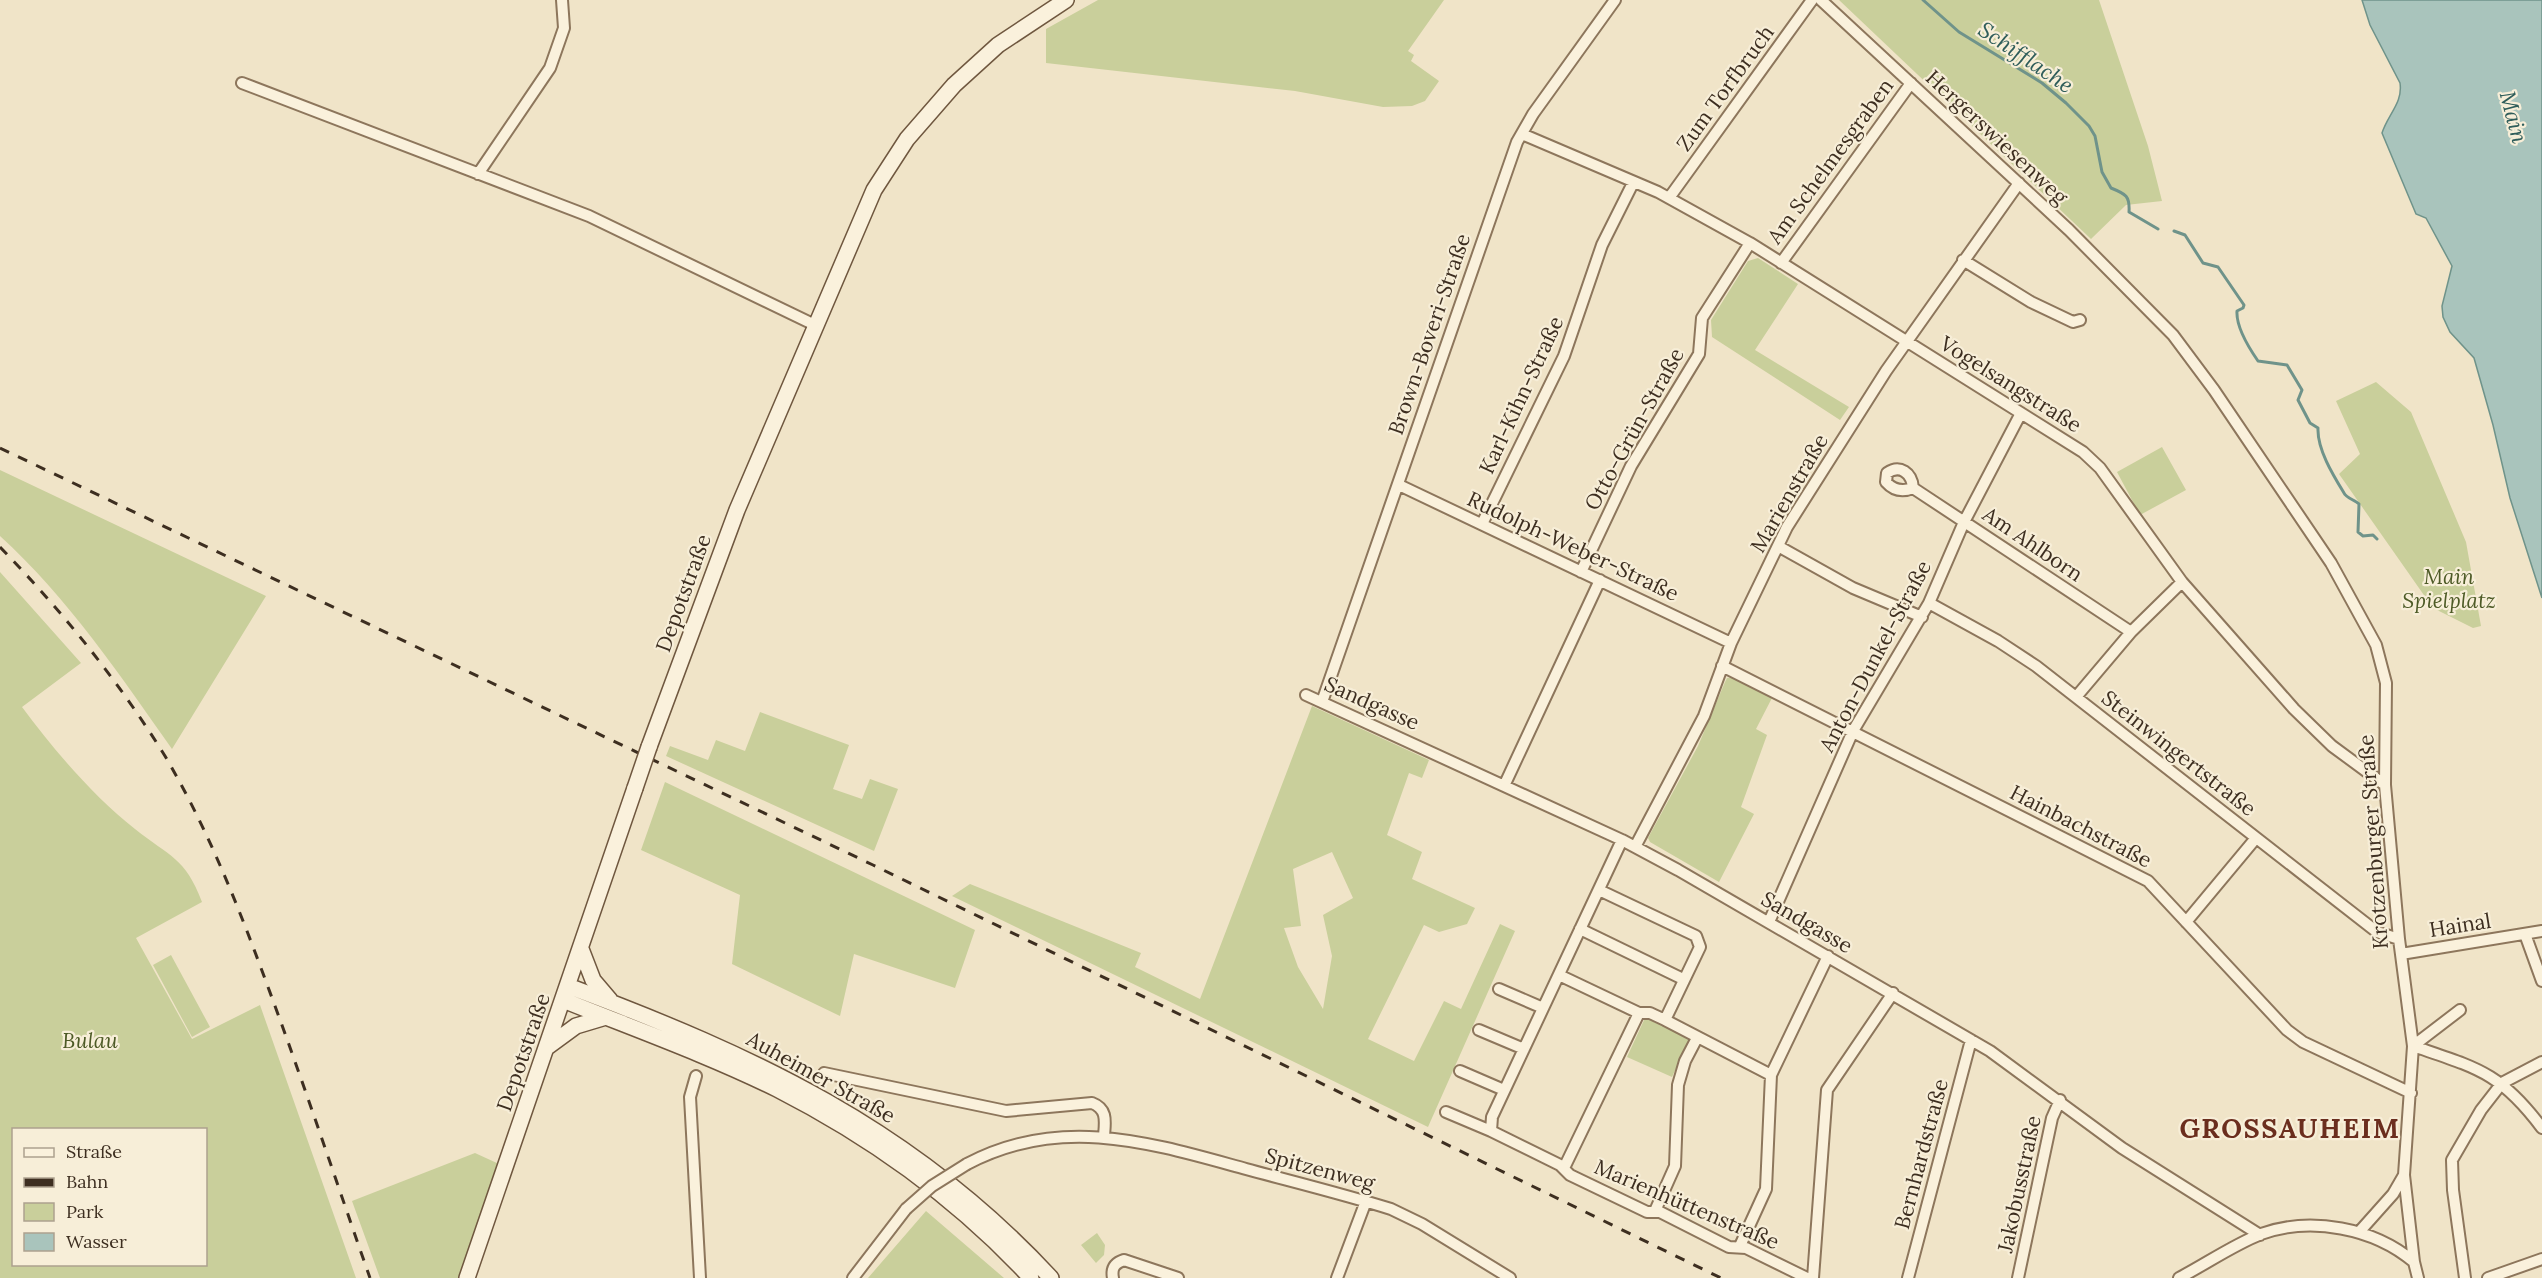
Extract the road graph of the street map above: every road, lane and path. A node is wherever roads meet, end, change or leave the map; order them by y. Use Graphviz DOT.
graph roads {
  1 [pos="562,0"];
  2 [pos="1066,0"];
  3 [pos="1615,0"];
  4 [pos="1812,0"];
  5 [pos="1821,0"];
  6 [pos="242,83"];
  7 [pos="1911,83"];
  8 [pos="1522,134"];
  9 [pos="478,174"];
  10 [pos="1633,183"];
  11 [pos="2019,183"];
  12 [pos="1669,198"];
  13 [pos="1750,243"];
  14 [pos="1963,260"];
  15 [pos="1781,263"];
  16 [pos="2144,305"];
  17 [pos="2080,320"];
  18 [pos="817,326"];
  19 [pos="1906,341"];
  20 [pos="2021,412"];
  21 [pos="1399,484"];
  22 [pos="1913,488"];
  23 [pos="1964,522"];
  24 [pos="1482,524"];
  25 [pos="1778,546"];
  26 [pos="1581,572"];
  27 [pos="1600,580"];
  28 [pos="2182,582"];
  29 [pos="1929,603"];
  30 [pos="1922,617"];
  31 [pos="2132,632"];
  32 [pos="1731,643"];
  33 [pos="1722,666"];
  34 [pos="1306,695"];
  35 [pos="2076,697"];
  36 [pos="1322,702"];
  37 [pos="1853,731"];
  38 [pos="2385,785"];
  39 [pos="1504,786"];
  40 [pos="2256,838"];
  41 [pos="1622,840"];
  42 [pos="1635,847"];
  43 [pos="1599,890"];
  44 [pos="1769,922"];
  45 [pos="2186,922"];
  46 [pos="1580,929"];
  47 [pos="2542,931"];
  48 [pos="2524,934"];
  49 [pos="2399,939"];
  50 [pos="581,949"];
  51 [pos="2401,954"];
  52 [pos="1828,956"];
  53 [pos="1559,975"];
  54 [pos="1683,979"];
  55 [pos="2542,981"];
  56 [pos="1499,989"];
  57 [pos="566,993"];
  58 [pos="1893,993"];
  59 [pos="1543,1008"];
  60 [pos="610,1010"];
  61 [pos="2460,1010"];
  62 [pos="1639,1013"];
  63 [pos="1665,1020"];
  64 [pos="1479,1030"];
  65 [pos="1697,1038"];
  66 [pos="1971,1040"];
  67 [pos="2413,1046"];
  68 [pos="546,1048"];
  69 [pos="1524,1049"];
  70 [pos="2542,1062"];
  71 [pos="1460,1071"];
  72 [pos="824,1073"];
  73 [pos="1771,1075"];
  74 [pos="696,1076"];
  75 [pos="2502,1083"];
  76 [pos="1504,1090"];
  77 [pos="2411,1093"];
  78 [pos="2060,1100"];
  79 [pos="1446,1112"];
  80 [pos="2542,1128"];
  81 [pos="1491,1131"];
  82 [pos="1104,1136"];
  83 [pos="1564,1168"];
  84 [pos="2404,1175"];
  85 [pos="1366,1201"];
  86 [pos="1655,1211"];
  87 [pos="2360,1231"];
  88 [pos="2260,1235"];
  89 [pos="1740,1246"];
  90 [pos="2542,1259"];
  91 [pos="2414,1262"];
  92 [pos="1152,1275"];
  93 [pos="467,1278"];
  94 [pos="700,1278"];
  95 [pos="853,1278"];
  96 [pos="1031,1278"];
  97 [pos="1051,1278"];
  98 [pos="1113,1278"];
  99 [pos="1178,1278"];
  100 [pos="1337,1278"];
  101 [pos="1510,1278"];
  102 [pos="1807,1278"];
  103 [pos="1813,1278"];
  104 [pos="1908,1278"];
  105 [pos="2018,1278"];
  106 [pos="2179,1278"];
  107 [pos="2418,1278"];
  108 [pos="2465,1278"];
  109 [pos="2488,1278"];
  1 -- 9 [label="street"];
  2 -- 18 [label="main road, Depotstraße"];
  3 -- 8 [label="street, Brown-Boveri-Straße"];
  4 -- 12 [label="street, Zum Torfbruch"];
  5 -- 7 [label="street, Hergerswiesenweg"];
  6 -- 9 [label="street"];
  7 -- 11 [label="street, Hergerswiesenweg"];
  7 -- 15 [label="street, Am Schelmesgraben"];
  8 -- 10 [label="street, Vogelsangstraße"];
  8 -- 21 [label="street, Brown-Boveri-Straße"];
  9 -- 18 [label="street"];
  10 -- 12 [label="street, Vogelsangstraße"];
  10 -- 24 [label="street, Karl-Kihn-Straße"];
  11 -- 14 [label="street, Marienstraße"];
  11 -- 16 [label="street, Hergerswiesenweg"];
  12 -- 13 [label="street, Vogelsangstraße"];
  13 -- 15 [label="street, Vogelsangstraße"];
  13 -- 26 [label="street, Otto-Grün-Straße"];
  14 -- 17 [label="street"];
  14 -- 19 [label="street, Marienstraße"];
  15 -- 19 [label="street, Vogelsangstraße"];
  16 -- 38 [label="street, Krotzenburger Straße"];
  18 -- 50 [label="main road, Depotstraße, bridge"];
  19 -- 20 [label="street, Vogelsangstraße"];
  19 -- 25 [label="street, Marienstraße"];
  20 -- 23 [label="street, Anton-Dunkel-Straße"];
  20 -- 28 [label="street, Vogelsangstraße"];
  21 -- 24 [label="street, Rudolph-Weber-Straße"];
  21 -- 36 [label="street, Brown-Boveri-Straße"];
  22 -- 23 [label="street, Am Ahlborn"];
  23 -- 29 [label="street, Anton-Dunkel-Straße"];
  23 -- 31 [label="street, Am Ahlborn"];
  24 -- 26 [label="street, Rudolph-Weber-Straße"];
  25 -- 30 [label="street"];
  25 -- 32 [label="street, Marienstraße"];
  26 -- 27 [label="street, Rudolph-Weber-Straße"];
  27 -- 32 [label="street, Rudolph-Weber-Straße"];
  27 -- 39 [label="street"];
  28 -- 31 [label="street"];
  28 -- 38 [label="street, Vogelsangstraße"];
  29 -- 30 [label="street, Anton-Dunkel-Straße"];
  29 -- 35 [label="street, Steinwingertstraße"];
  30 -- 37 [label="street, Anton-Dunkel-Straße"];
  31 -- 35 [label="street"];
  32 -- 33 [label="street, Marienstraße"];
  33 -- 37 [label="street, Hainbachstraße"];
  33 -- 42 [label="street, Marienstraße"];
  34 -- 36 [label="street, Sandgasse"];
  35 -- 40 [label="street, Steinwingertstraße"];
  36 -- 39 [label="street, Sandgasse"];
  37 -- 44 [label="street, Anton-Dunkel-Straße"];
  37 -- 45 [label="street, Hainbachstraße"];
  38 -- 49 [label="street, Krotzenburger Straße"];
  39 -- 41 [label="street, Sandgasse"];
  40 -- 45 [label="street"];
  40 -- 49 [label="street, Steinwingertstraße"];
  41 -- 42 [label="street, Sandgasse"];
  41 -- 43 [label="street"];
  42 -- 44 [label="street, Sandgasse"];
  43 -- 46 [label="street"];
  43 -- 54 [label="street"];
  44 -- 52 [label="street, Sandgasse"];
  45 -- 77 [label="street, Hainbachstraße"];
  46 -- 53 [label="street"];
  46 -- 54 [label="street"];
  47 -- 48 [label="street, Hainal"];
  48 -- 51 [label="street, Hainal"];
  48 -- 55 [label="street"];
  49 -- 51 [label="street, Krotzenburger Straße"];
  50 -- 57 [label="main road, Depotstraße"];
  50 -- 60 [label="main road"];
  51 -- 67 [label="street, Krotzenburger Straße"];
  52 -- 58 [label="street, Sandgasse"];
  52 -- 73 [label="street"];
  53 -- 59 [label="street"];
  53 -- 62 [label="street"];
  54 -- 63 [label="street"];
  56 -- 59 [label="street"];
  57 -- 60 [label="main road, Auheimer Straße"];
  57 -- 68 [label="main road, Depotstraße"];
  58 -- 66 [label="street, Sandgasse"];
  58 -- 103 [label="street"];
  59 -- 69 [label="street"];
  60 -- 68 [label="main road"];
  60 -- 96 [label="main road, Auheimer Straße"];
  60 -- 97 [label="main road, Auheimer Straße"];
  61 -- 67 [label="street"];
  62 -- 63 [label="street"];
  62 -- 83 [label="street"];
  63 -- 65 [label="street"];
  64 -- 69 [label="street"];
  65 -- 73 [label="street"];
  65 -- 86 [label="street"];
  66 -- 78 [label="street, Sandgasse"];
  66 -- 104 [label="street, Bernhardstraße"];
  67 -- 75 [label="street"];
  67 -- 77 [label="street, Krotzenburger Straße"];
  68 -- 93 [label="main road, Depotstraße"];
  69 -- 76 [label="street"];
  70 -- 75 [label="street"];
  71 -- 76 [label="street"];
  72 -- 82 [label="street"];
  73 -- 89 [label="street"];
  74 -- 94 [label="street"];
  75 -- 80 [label="street"];
  75 -- 108 [label="street"];
  76 -- 81 [label="street"];
  77 -- 84 [label="street, Krotzenburger Straße"];
  78 -- 88 [label="street, Sandgasse"];
  78 -- 105 [label="street, Jakobusstraße"];
  79 -- 81 [label="street, Marienhüttenstraße"];
  81 -- 83 [label="street, Marienhüttenstraße"];
  82 -- 85 [label="street, Spitzenweg"];
  82 -- 95 [label="street, Spitzenweg, bridge"];
  83 -- 86 [label="street, Marienhüttenstraße"];
  84 -- 87 [label="street, Krotzenburger Straße"];
  84 -- 91 [label="street"];
  85 -- 100 [label="street"];
  85 -- 101 [label="street, Spitzenweg"];
  86 -- 89 [label="street, Marienhüttenstraße"];
  87 -- 88 [label="street"];
  87 -- 91 [label="street"];
  88 -- 106 [label="street"];
  89 -- 102 [label="street, Marienhüttenstraße"];
  90 -- 109 [label="street"];
  91 -- 107 [label="street"];
  92 -- 98 [label="street"];
  92 -- 99 [label="street"];
}
